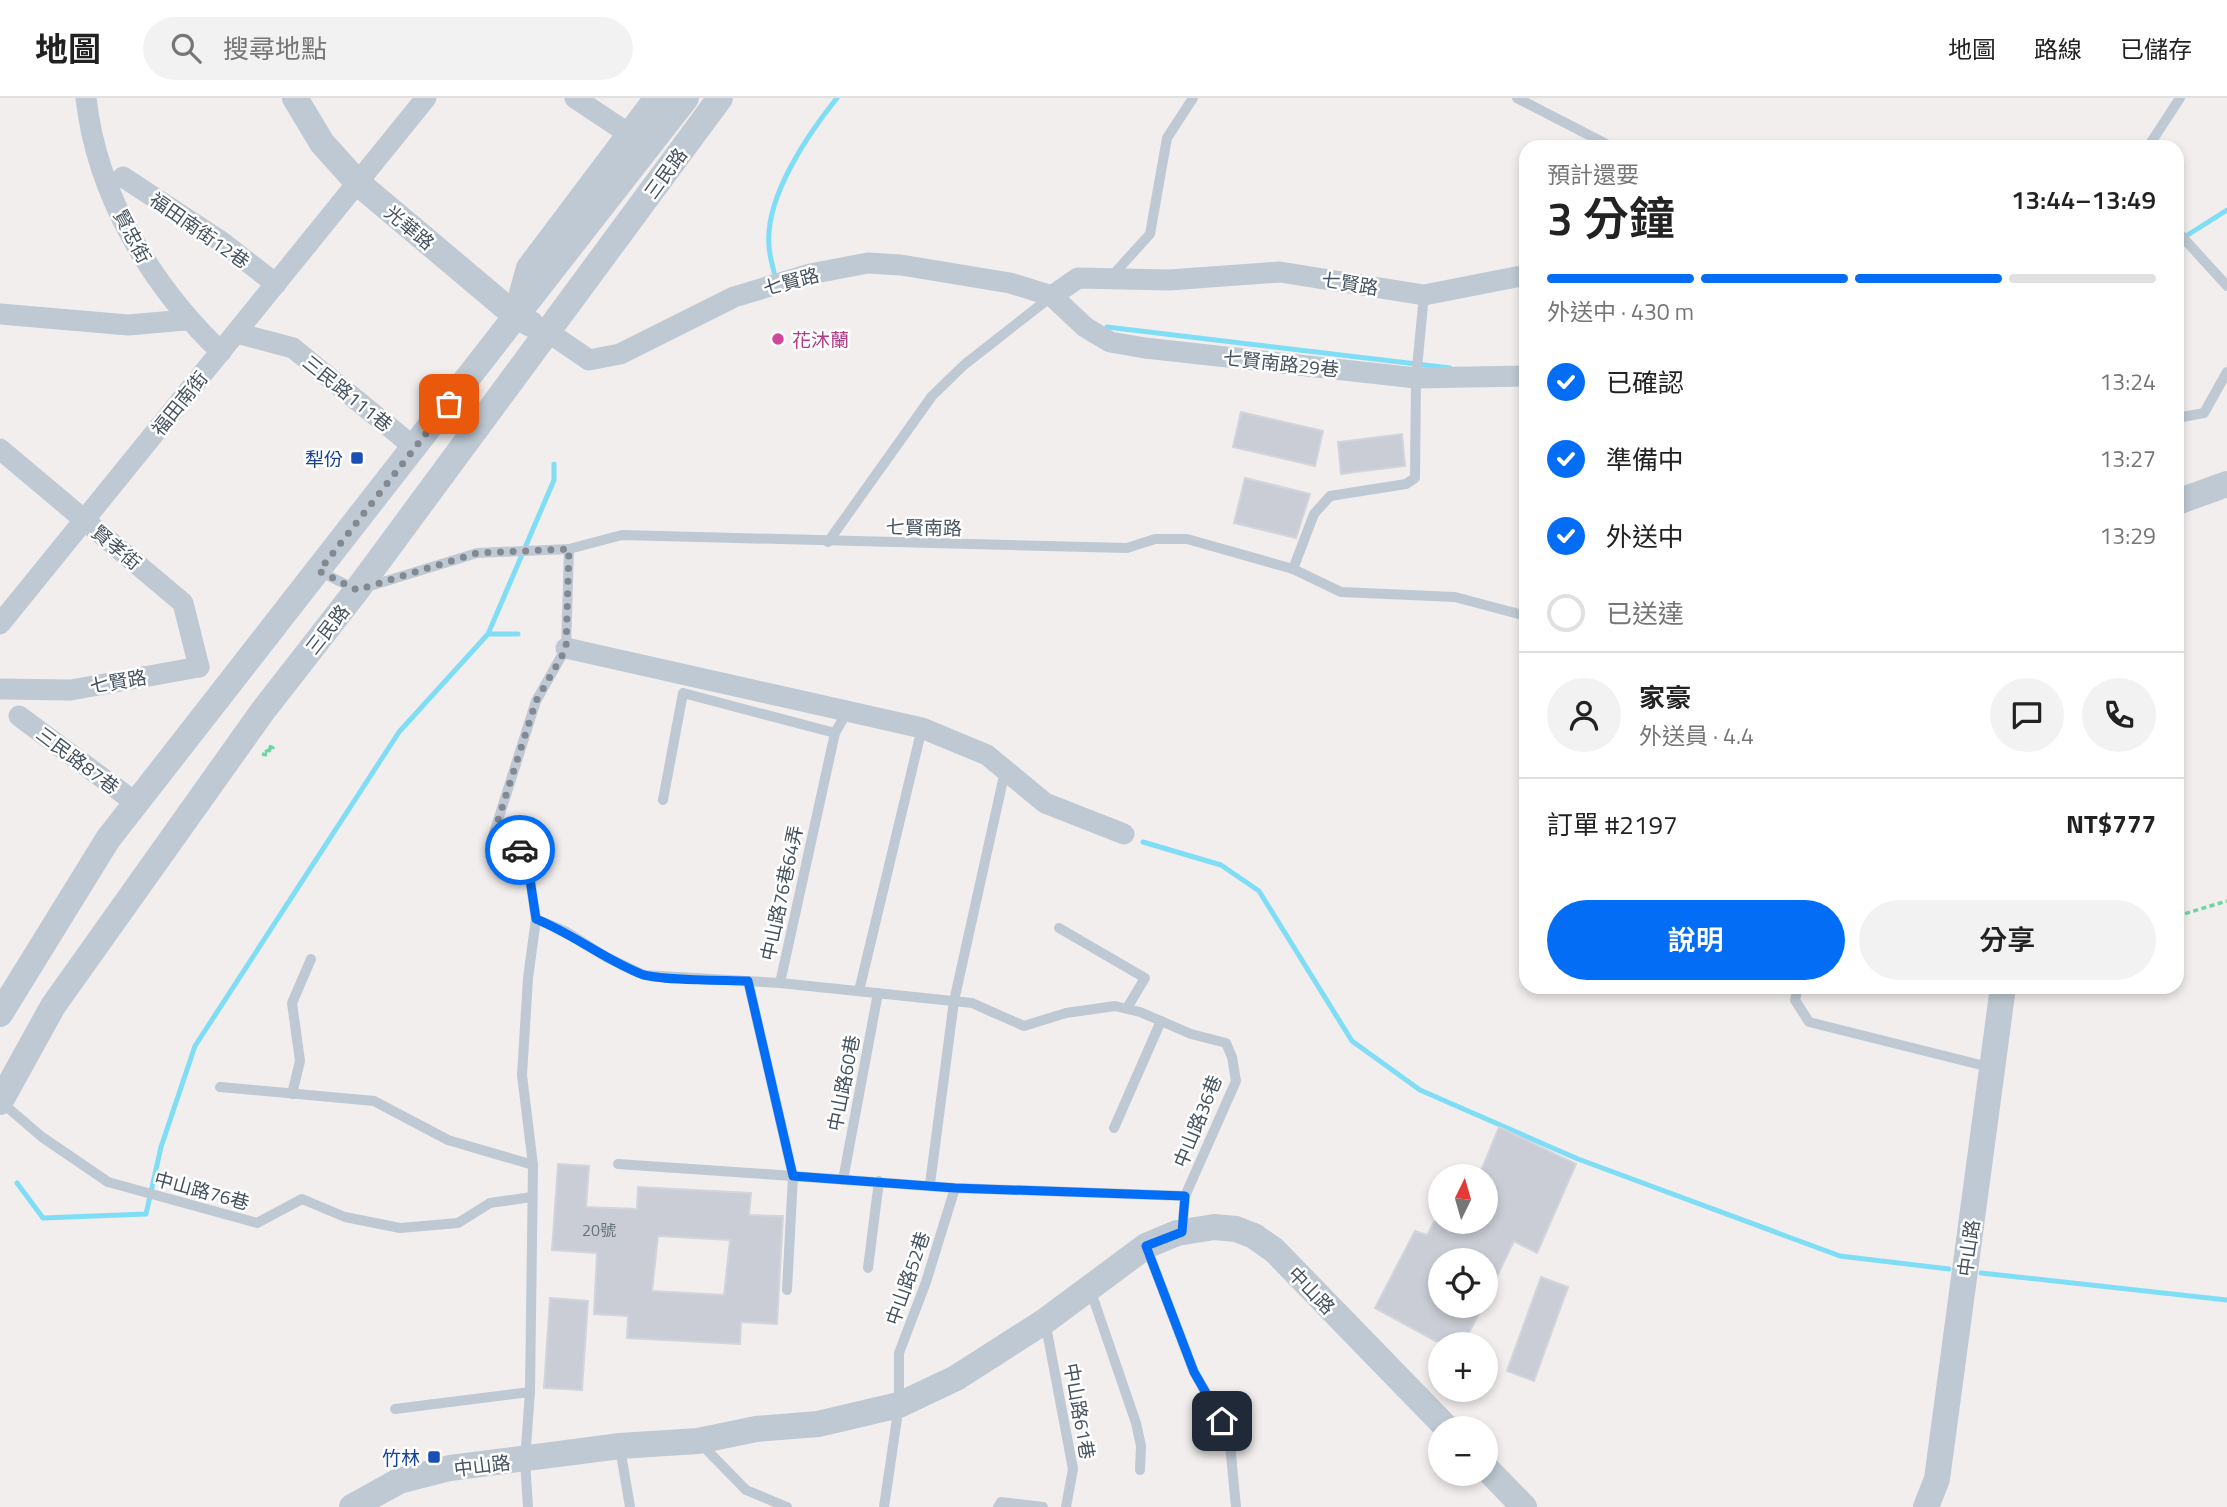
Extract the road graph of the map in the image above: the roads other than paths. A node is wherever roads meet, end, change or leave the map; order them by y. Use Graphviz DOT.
graph roads {
  1 [pos="86,98"];
  2 [pos="295,98"];
  3 [pos="426,98"];
  4 [pos="575,98"];
  5 [pos="657,98"];
  6 [pos="686,98"];
  7 [pos="720,98"];
  8 [pos="1193,98"];
  9 [pos="1517,98"];
  10 [pos="2180,98"];
  11 [pos="629,134"];
  12 [pos="1598,140"];
  13 [pos="2153,140"];
  14 [pos="123,177"];
  15 [pos="358,183"];
  16 [pos="2184,239"];
  17 [pos="1519,276"];
  18 [pos="1109,279"];
  19 [pos="276,284"];
  20 [pos="2227,286"];
  21 [pos="1424,295"];
  22 [pos="1052,296"];
  23 [pos="0,314"];
  24 [pos="516,316"];
  25 [pos="187,320"];
  26 [pos="548,332"];
  27 [pos="237,333"];
  28 [pos="221,352"];
  29 [pos="2227,372"];
  30 [pos="1519,376"];
  31 [pos="1416,378"];
  32 [pos="2184,417"];
  33 [pos="415,448"];
  34 [pos="0,449"];
  35 [pos="2227,484"];
  36 [pos="2184,499"];
  37 [pos="85,520"];
  38 [pos="828,542"];
  39 [pos="569,549"];
  40 [pos="1293,569"];
  41 [pos="319,571"];
  42 [pos="357,590"];
  43 [pos="1519,615"];
  44 [pos="0,624"];
  45 [pos="566,649"];
  46 [pos="199,667"];
  47 [pos="0,689"];
  48 [pos="227,690"];
  49 [pos="848,710"];
  50 [pos="262,712"];
  51 [pos="19,716"];
  52 [pos="922,728"];
  53 [pos="835,733"];
  54 [pos="1005,770"];
  55 [pos="663,800"];
  56 [pos="136,803"];
  57 [pos="1124,834"];
  58 [pos="536,919"];
  59 [pos="1059,928"];
  60 [pos="312,959"];
  61 [pos="748,981"];
  62 [pos="779,983"];
  63 [pos="859,991"];
  64 [pos="878,993"];
  65 [pos="1796,994"];
  66 [pos="2002,994"];
  67 [pos="954,1001"];
  68 [pos="1127,1009"];
  69 [pos="0,1014"];
  70 [pos="1161,1021"];
  71 [pos="1024,1026"];
  72 [pos="1993,1068"];
  73 [pos="220,1087"];
  74 [pos="292,1094"];
  75 [pos="0,1102"];
  76 [pos="1114,1128"];
  77 [pos="618,1164"];
  78 [pos="533,1165"];
  79 [pos="793,1176"];
  80 [pos="843,1180"];
  81 [pos="879,1181"];
  82 [pos="930,1184"];
  83 [pos="955,1188"];
  84 [pos="1185,1196"];
  85 [pos="533,1197"];
  86 [pos="1182,1232"];
  87 [pos="1146,1246"];
  88 [pos="868,1268"];
  89 [pos="1090,1289"];
  90 [pos="787,1290"];
  91 [pos="1045,1321"];
  92 [pos="530,1392"];
  93 [pos="900,1405"];
  94 [pos="395,1409"];
  95 [pos="1435,1416"];
  96 [pos="698,1441"];
  97 [pos="620,1446"];
  98 [pos="525,1460"];
  99 [pos="1140,1470"];
  100 [pos="1498,1480"];
  101 [pos="352,1507"];
  102 [pos="528,1507"];
  103 [pos="630,1507"];
  104 [pos="787,1507"];
  105 [pos="884,1507"];
  106 [pos="998,1507"];
  107 [pos="1043,1507"];
  108 [pos="1066,1507"];
  109 [pos="1236,1507"];
  110 [pos="1524,1507"];
  111 [pos="1926,1507"];
  1 -- 25 [label="street, 賢忠街"];
  2 -- 15 [label="street, 光華路"];
  3 -- 15 [label="street, 福田南街"];
  4 -- 11 [label="street"];
  5 -- 11 [label="street, 三民路"];
  6 -- 24 [label="street, 三民路"];
  7 -- 26 [label="street, 三民路"];
  8 -- 18 [label="lane"];
  9 -- 12 [label="lane"];
  10 -- 13 [label="lane"];
  11 -- 24 [label="street, 三民路"];
  14 -- 19 [label="street, 福田南街12巷"];
  15 -- 19 [label="street, 福田南街"];
  15 -- 24 [label="street, 光華路"];
  16 -- 20 [label="lane"];
  17 -- 21 [label="street, 七賢路"];
  18 -- 21 [label="street, 七賢路"];
  18 -- 22 [label="street, 七賢路"];
  19 -- 27 [label="street, 福田南街"];
  21 -- 31 [label="lane"];
  22 -- 26 [label="street, 七賢路"];
  22 -- 31 [label="street, 七賢南路29巷"];
  22 -- 38 [label="lane, 七賢路"];
  23 -- 25 [label="street"];
  24 -- 26 [label="street, 光華路"];
  24 -- 33 [label="street, 三民路"];
  25 -- 28 [label="street, 賢忠街"];
  26 -- 42 [label="street, 三民路"];
  27 -- 28 [label="street, 福田南街"];
  27 -- 33 [label="street, 三民路111巷"];
  28 -- 37 [label="street, 福田南街"];
  29 -- 32 [label="lane"];
  30 -- 31 [label="street, 七賢南路29巷"];
  31 -- 40 [label="lane"];
  33 -- 41 [label="street, 三民路"];
  34 -- 37 [label="street, 賢孝街"];
  35 -- 36 [label="street"];
  37 -- 44 [label="street, 福田南街"];
  37 -- 46 [label="street, 賢孝街"];
  38 -- 39 [label="lane, 七賢南路"];
  38 -- 40 [label="lane, 七賢南路"];
  39 -- 42 [label="lane, 七賢南路"];
  39 -- 45 [label="lane"];
  40 -- 43 [label="lane, 七賢南路"];
  41 -- 42 [label="lane"];
  41 -- 48 [label="street, 三民路"];
  42 -- 50 [label="street, 三民路"];
  45 -- 49 [label="street"];
  45 -- 58 [label="lane"];
  46 -- 47 [label="street, 七賢路"];
  46 -- 48 [label="street"];
  48 -- 50 [label="street"];
  48 -- 56 [label="street, 三民路"];
  49 -- 52 [label="street"];
  49 -- 53 [label="lane, 中山路76巷64弄"];
  50 -- 75 [label="street, 三民路"];
  51 -- 56 [label="street, 三民路87巷"];
  52 -- 54 [label="street"];
  52 -- 63 [label="lane"];
  53 -- 55 [label="lane"];
  53 -- 62 [label="lane, 中山路76巷64弄"];
  54 -- 57 [label="street"];
  54 -- 67 [label="lane"];
  56 -- 69 [label="street, 三民路"];
  58 -- 61 [label="lane"];
  58 -- 78 [label="lane"];
  59 -- 68 [label="lane"];
  60 -- 74 [label="lane"];
  61 -- 62 [label="lane"];
  61 -- 79 [label="lane"];
  62 -- 63 [label="lane, 中山路76巷64弄"];
  63 -- 64 [label="lane, 中山路76巷64弄"];
  64 -- 67 [label="lane, 中山路76巷64弄"];
  64 -- 80 [label="lane, 中山路60巷"];
  65 -- 72 [label="lane"];
  66 -- 72 [label="street, 中山路"];
  67 -- 71 [label="lane, 中山路76巷64弄"];
  67 -- 82 [label="lane"];
  68 -- 70 [label="lane, 中山路36巷"];
  68 -- 71 [label="lane, 中山路36巷"];
  70 -- 76 [label="lane"];
  70 -- 84 [label="lane, 中山路36巷"];
  72 -- 111 [label="street, 中山路"];
  73 -- 74 [label="lane"];
  74 -- 78 [label="lane"];
  75 -- 85 [label="lane, 中山路76巷"];
  77 -- 79 [label="lane"];
  78 -- 85 [label="lane"];
  79 -- 80 [label="lane"];
  79 -- 90 [label="lane"];
  80 -- 81 [label="lane"];
  81 -- 82 [label="lane"];
  81 -- 88 [label="lane"];
  82 -- 83 [label="lane"];
  83 -- 84 [label="lane, 中山路36巷"];
  83 -- 93 [label="lane, 中山路52巷"];
  84 -- 86 [label="lane, 中山路36巷"];
  85 -- 92 [label="lane"];
  86 -- 87 [label="street, 中山路"];
  86 -- 95 [label="street, 中山路"];
  87 -- 89 [label="street, 中山路"];
  87 -- 109 [label="lane"];
  89 -- 91 [label="street, 中山路"];
  89 -- 99 [label="lane"];
  91 -- 93 [label="street, 中山路"];
  91 -- 108 [label="lane, 中山路61巷"];
  92 -- 94 [label="lane"];
  92 -- 98 [label="lane"];
  93 -- 96 [label="street, 中山路"];
  93 -- 105 [label="lane"];
  96 -- 97 [label="street, 中山路"];
  96 -- 104 [label="lane"];
  97 -- 98 [label="street, 中山路"];
  97 -- 103 [label="lane"];
  98 -- 101 [label="street, 中山路"];
  98 -- 102 [label="lane"];
  100 -- 110 [label="street"];
  106 -- 107 [label="lane"];
}
